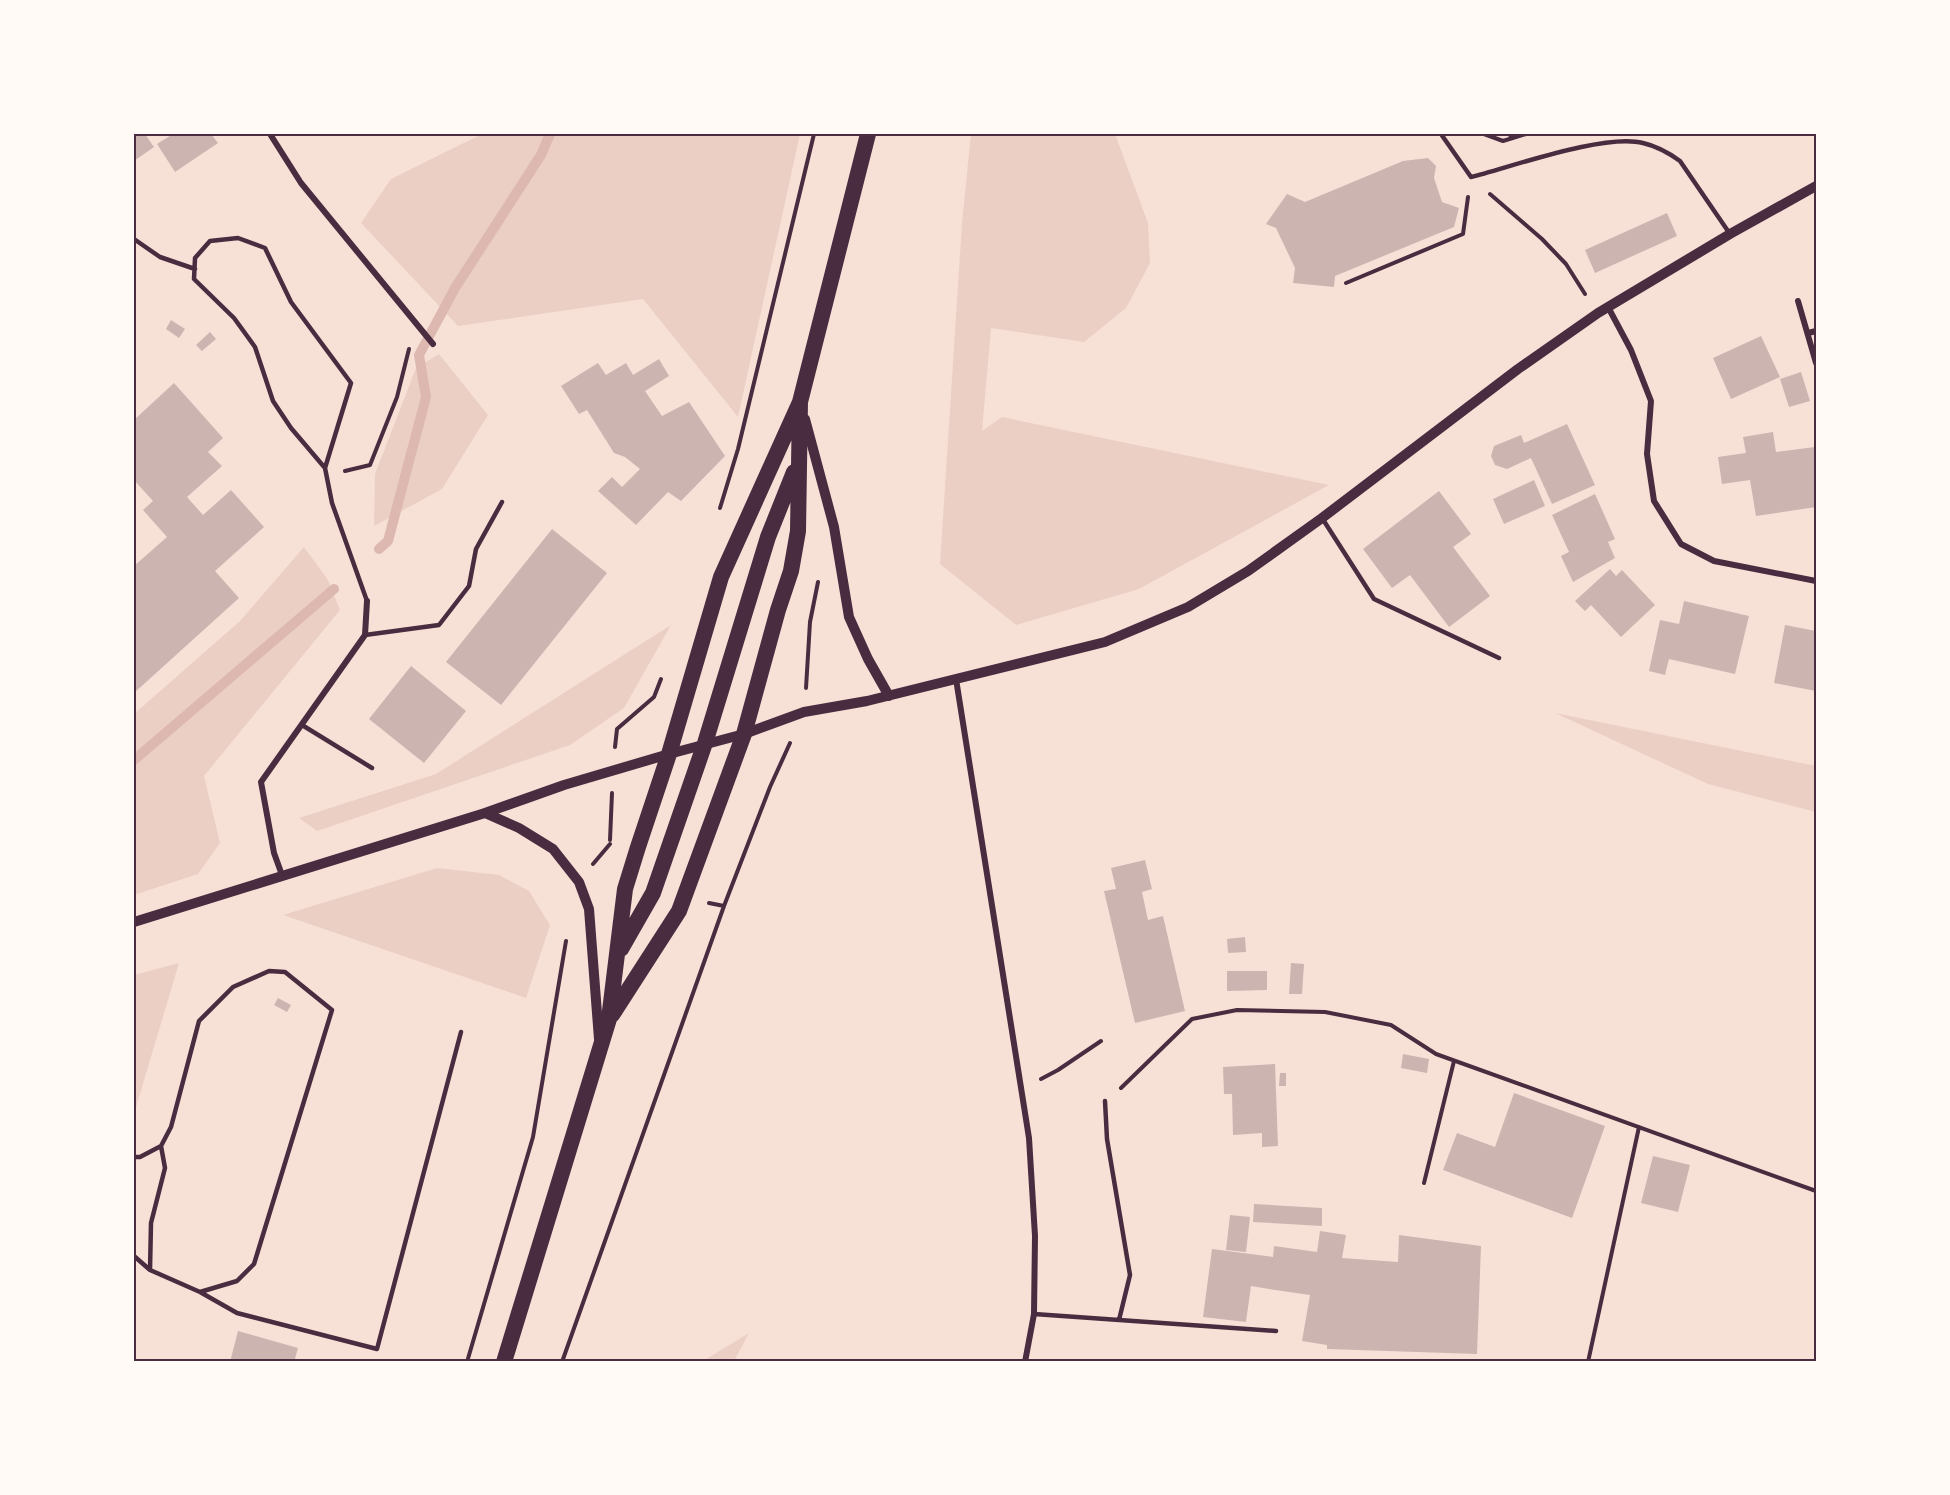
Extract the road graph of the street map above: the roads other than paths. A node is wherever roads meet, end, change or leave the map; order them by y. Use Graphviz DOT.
graph roads {
  1 [pos="270,134"];
  2 [pos="868,134"];
  3 [pos="1441,134"];
  4 [pos="1816,186"];
  5 [pos="1730,234"];
  6 [pos="134,239"];
  7 [pos="195,269"];
  8 [pos="1798,301"];
  9 [pos="1608,307"];
  10 [pos="1816,331"];
  11 [pos="1808,333"];
  12 [pos="433,344"];
  13 [pos="1816,363"];
  14 [pos="800,402"];
  15 [pos="797,465"];
  16 [pos="325,468"];
  17 [pos="502,502"];
  18 [pos="1322,518"];
  19 [pos="1816,581"];
  20 [pos="367,601"];
  21 [pos="365,634"];
  22 [pos="1499,658"];
  23 [pos="956,680"];
  24 [pos="889,696"];
  25 [pos="302,725"];
  26 [pos="744,734"];
  27 [pos="705,743"];
  28 [pos="669,754"];
  29 [pos="372,768"];
  30 [pos="485,813"];
  31 [pos="282,875"];
  32 [pos="134,922"];
  33 [pos="618,955"];
  34 [pos="609,1019"];
  35 [pos="461,1032"];
  36 [pos="600,1047"];
  37 [pos="1105,1101"];
  38 [pos="161,1146"];
  39 [pos="134,1157"];
  40 [pos="134,1256"];
  41 [pos="150,1270"];
  42 [pos="200,1292"];
  43 [pos="1034,1314"];
  44 [pos="1119,1320"];
  45 [pos="1276,1331"];
  46 [pos="504,1362"];
  47 [pos="1025,1362"];
  1 -- 12 [label="street"];
  2 -- 14 [label="highway"];
  3 -- 5 [label="lane"];
  4 -- 5 [label="street"];
  5 -- 9 [label="street"];
  6 -- 7 [label="lane"];
  7 -- 16 [label="lane"];
  7 -- 16 [label="lane"];
  8 -- 11 [label="street"];
  9 -- 18 [label="street"];
  9 -- 19 [label="street"];
  10 -- 11 [label="street"];
  11 -- 13 [label="street"];
  14 -- 15 [label="highway"];
  14 -- 24 [label="street"];
  14 -- 28 [label="highway"];
  15 -- 26 [label="highway"];
  15 -- 27 [label="highway"];
  16 -- 20 [label="lane"];
  17 -- 21 [label="lane"];
  18 -- 22 [label="lane"];
  18 -- 23 [label="street"];
  20 -- 21 [label="street"];
  21 -- 25 [label="street"];
  23 -- 24 [label="street"];
  23 -- 43 [label="street"];
  24 -- 26 [label="street"];
  25 -- 29 [label="lane"];
  25 -- 31 [label="street"];
  26 -- 27 [label="street"];
  26 -- 34 [label="highway"];
  27 -- 28 [label="street"];
  27 -- 33 [label="highway"];
  28 -- 30 [label="street"];
  28 -- 33 [label="highway"];
  30 -- 31 [label="street"];
  30 -- 36 [label="street"];
  31 -- 32 [label="street"];
  33 -- 34 [label="highway"];
  34 -- 36 [label="highway"];
  35 -- 42 [label="lane"];
  36 -- 46 [label="highway"];
  37 -- 44 [label="lane"];
  38 -- 39 [label="lane"];
  38 -- 41 [label="lane"];
  38 -- 42 [label="lane"];
  40 -- 41 [label="lane"];
  41 -- 42 [label="lane"];
  43 -- 44 [label="lane"];
  43 -- 47 [label="street"];
  44 -- 45 [label="lane"];
}
